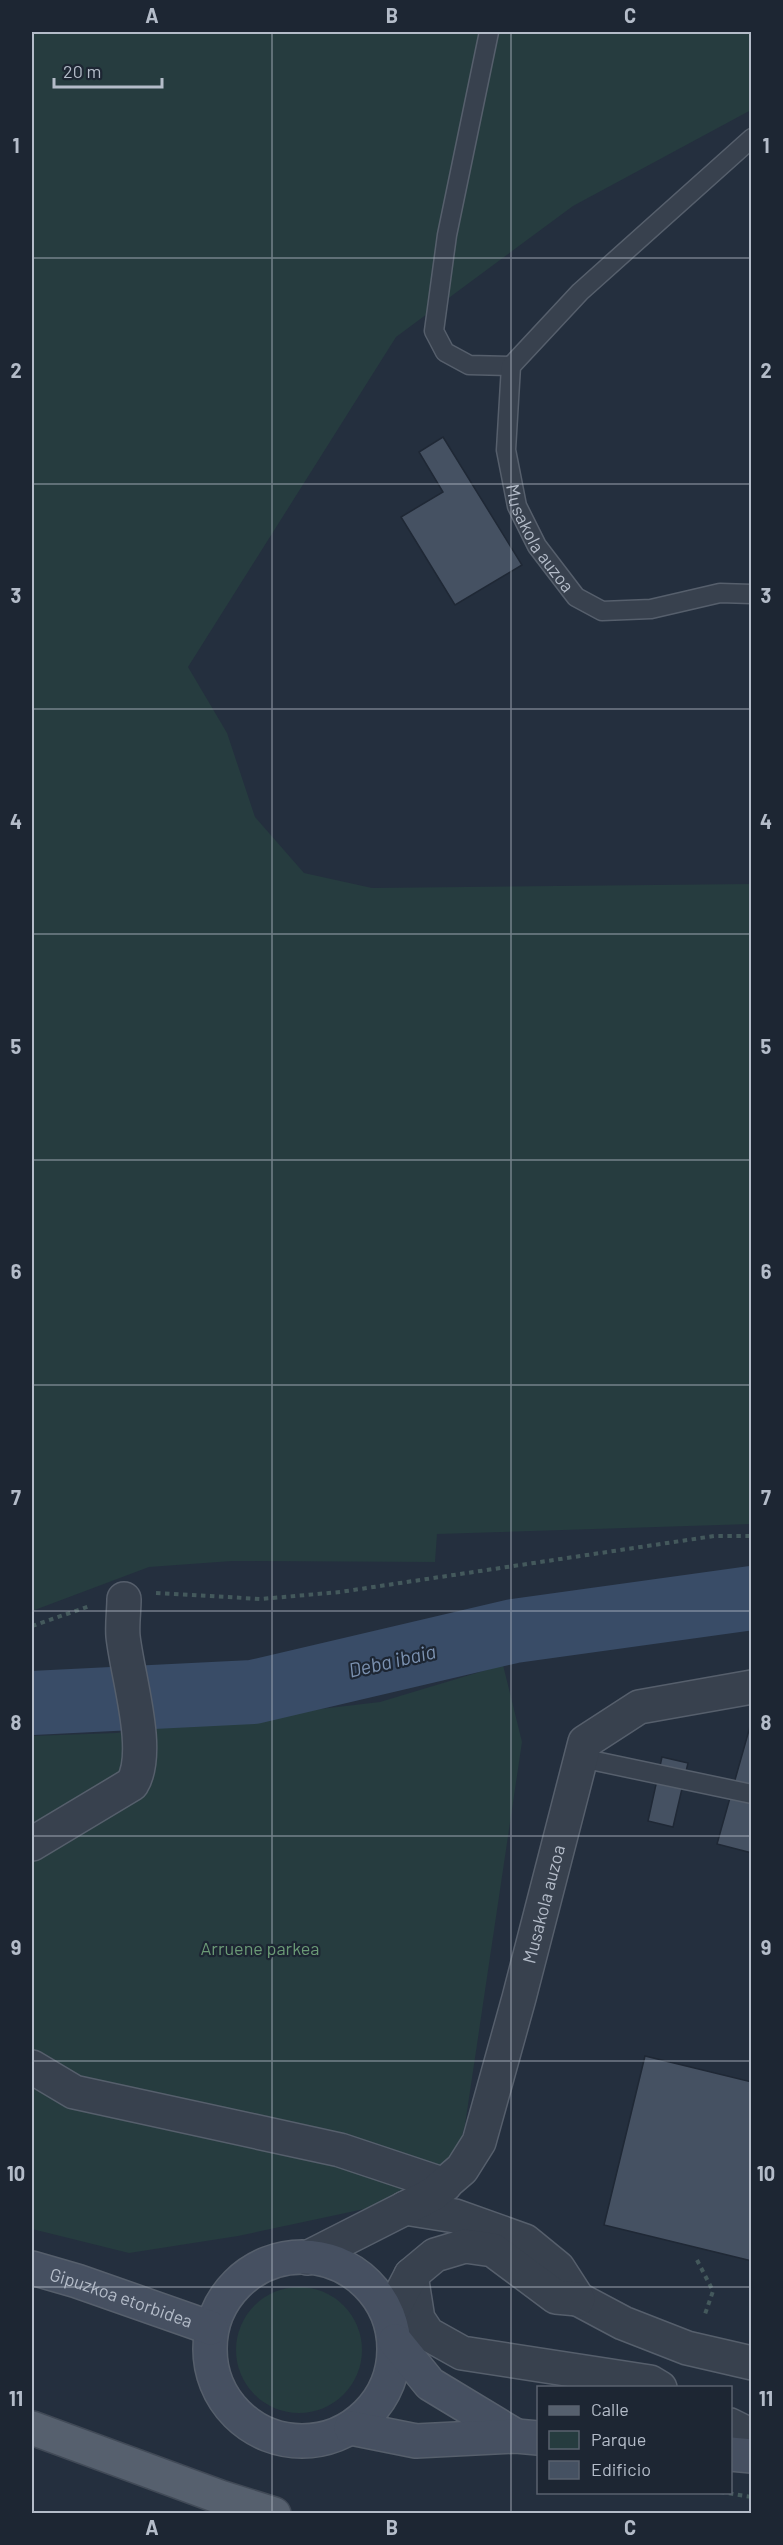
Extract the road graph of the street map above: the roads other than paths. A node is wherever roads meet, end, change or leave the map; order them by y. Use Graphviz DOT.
graph roads {
  1 [pos="489,32"];
  2 [pos="752,138"];
  3 [pos="511,366"];
  4 [pos="752,594"];
  5 [pos="124,1599"];
  6 [pos="752,1686"];
  7 [pos="581,1758"];
  8 [pos="752,1794"];
  9 [pos="32,1844"];
  10 [pos="32,2067"];
  11 [pos="445,2185"];
  12 [pos="405,2208"];
  13 [pos="307,2258"];
  14 [pos="32,2268"];
  15 [pos="411,2275"];
  16 [pos="578,2299"];
  17 [pos="211,2328"];
  18 [pos="392,2328"];
  19 [pos="752,2362"];
  20 [pos="657,2386"];
  21 [pos="732,2426"];
  22 [pos="32,2428"];
  23 [pos="351,2428"];
  24 [pos="752,2436"];
  25 [pos="527,2437"];
  26 [pos="732,2454"];
  27 [pos="752,2456"];
  28 [pos="274,2514"];
  1 -- 3 [label="lane"];
  2 -- 3 [label="lane"];
  3 -- 4 [label="lane, Musakola auzoa"];
  5 -- 9 [label="street"];
  6 -- 7 [label="street, Musakola auzoa"];
  7 -- 8 [label="lane"];
  7 -- 11 [label="street, Musakola auzoa"];
  10 -- 11 [label="street"];
  11 -- 12 [label="street, Musakola auzoa"];
  12 -- 13 [label="street, Musakola auzoa"];
  12 -- 16 [label="street"];
  13 -- 17 [label="street, Gipuzkoa etorbidea"];
  13 -- 18 [label="street, Gipuzkoa etorbidea"];
  14 -- 17 [label="street, Gipuzkoa etorbidea"];
  15 -- 16 [label="street"];
  15 -- 18 [label="street"];
  15 -- 20 [label="street"];
  16 -- 19 [label="street"];
  17 -- 23 [label="street, Gipuzkoa etorbidea"];
  18 -- 23 [label="street, Gipuzkoa etorbidea"];
  18 -- 25 [label="street"];
  21 -- 24 [label="street"];
  22 -- 28 [label="main road"];
  23 -- 25 [label="street"];
  26 -- 27 [label="street"];
}
